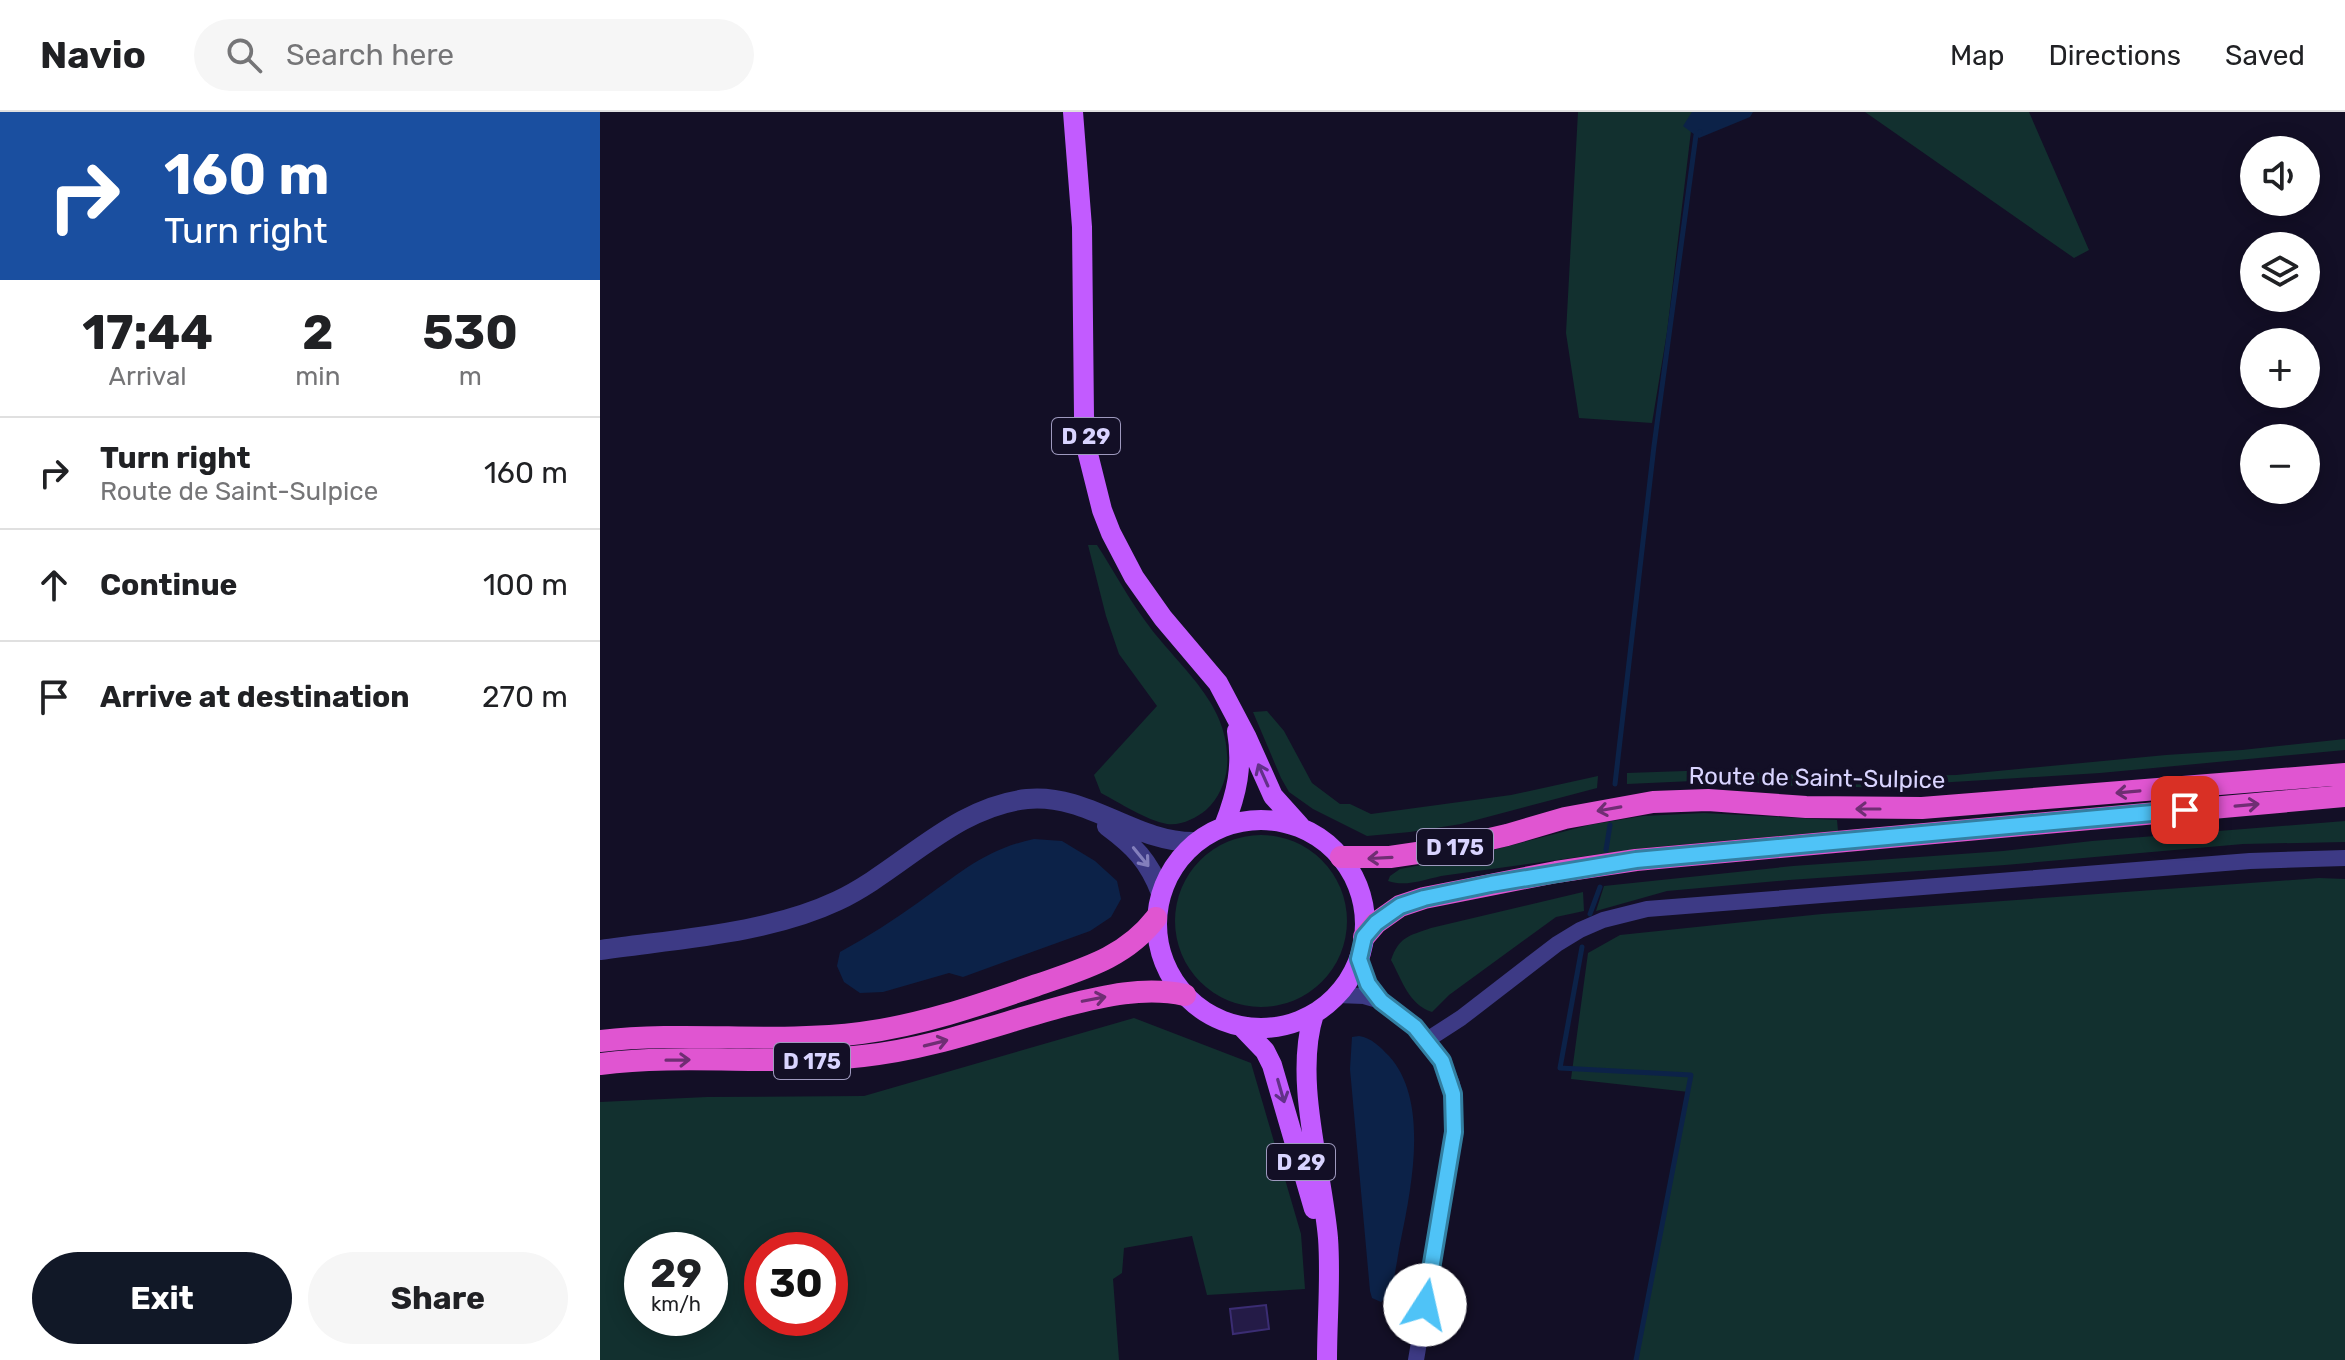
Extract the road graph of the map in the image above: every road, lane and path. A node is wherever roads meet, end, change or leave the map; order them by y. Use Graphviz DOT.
graph roads {
  1 [pos="1073,112"];
  2 [pos="1235,719"];
  3 [pos="2345,774"];
  4 [pos="2345,796"];
  5 [pos="1062,802"];
  6 [pos="1224,826"];
  7 [pos="1300,826"];
  8 [pos="1195,842"];
  9 [pos="1341,857"];
  10 [pos="2345,858"];
  11 [pos="1161,893"];
  12 [pos="1156,918"];
  13 [pos="1364,937"];
  14 [pos="600,950"];
  15 [pos="1359,959"];
  16 [pos="1185,995"];
  17 [pos="1337,995"];
  18 [pos="1381,1001"];
  19 [pos="1314,1014"];
  20 [pos="1241,1026"];
  21 [pos="1427,1040"];
  22 [pos="600,1041"];
  23 [pos="600,1064"];
  24 [pos="1327,1312"];
  25 [pos="1327,1360"];
  26 [pos="1416,1360"];
  1 -- 2 [label="main road, D 29"];
  2 -- 6 [label="main road, D 29"];
  7 -- 2 [label="main road, D 29, one-way"];
  3 -- 9 [label="highway, Route de Saint-Sulpice / D 175, one-way"];
  13 -- 4 [label="highway, D 175, one-way"];
  5 -- 8 [label="street"];
  5 -- 11 [label="street, one-way"];
  5 -- 14 [label="street"];
  6 -- 7 [label="main road"];
  6 -- 8 [label="main road"];
  7 -- 9 [label="main road"];
  8 -- 11 [label="main road"];
  9 -- 13 [label="main road"];
  10 -- 21 [label="street"];
  11 -- 12 [label="main road"];
  12 -- 16 [label="main road"];
  12 -- 22 [label="highway, D 175"];
  13 -- 15 [label="main road"];
  15 -- 17 [label="main road"];
  15 -- 18 [label="street"];
  16 -- 20 [label="main road"];
  23 -- 16 [label="highway, D 175, one-way"];
  17 -- 18 [label="street"];
  17 -- 19 [label="main road"];
  18 -- 21 [label="street"];
  19 -- 20 [label="main road"];
  19 -- 24 [label="main road, D 29"];
  20 -- 24 [label="main road, D 29, one-way"];
  21 -- 26 [label="street"];
  24 -- 25 [label="main road, D 29"];
}
